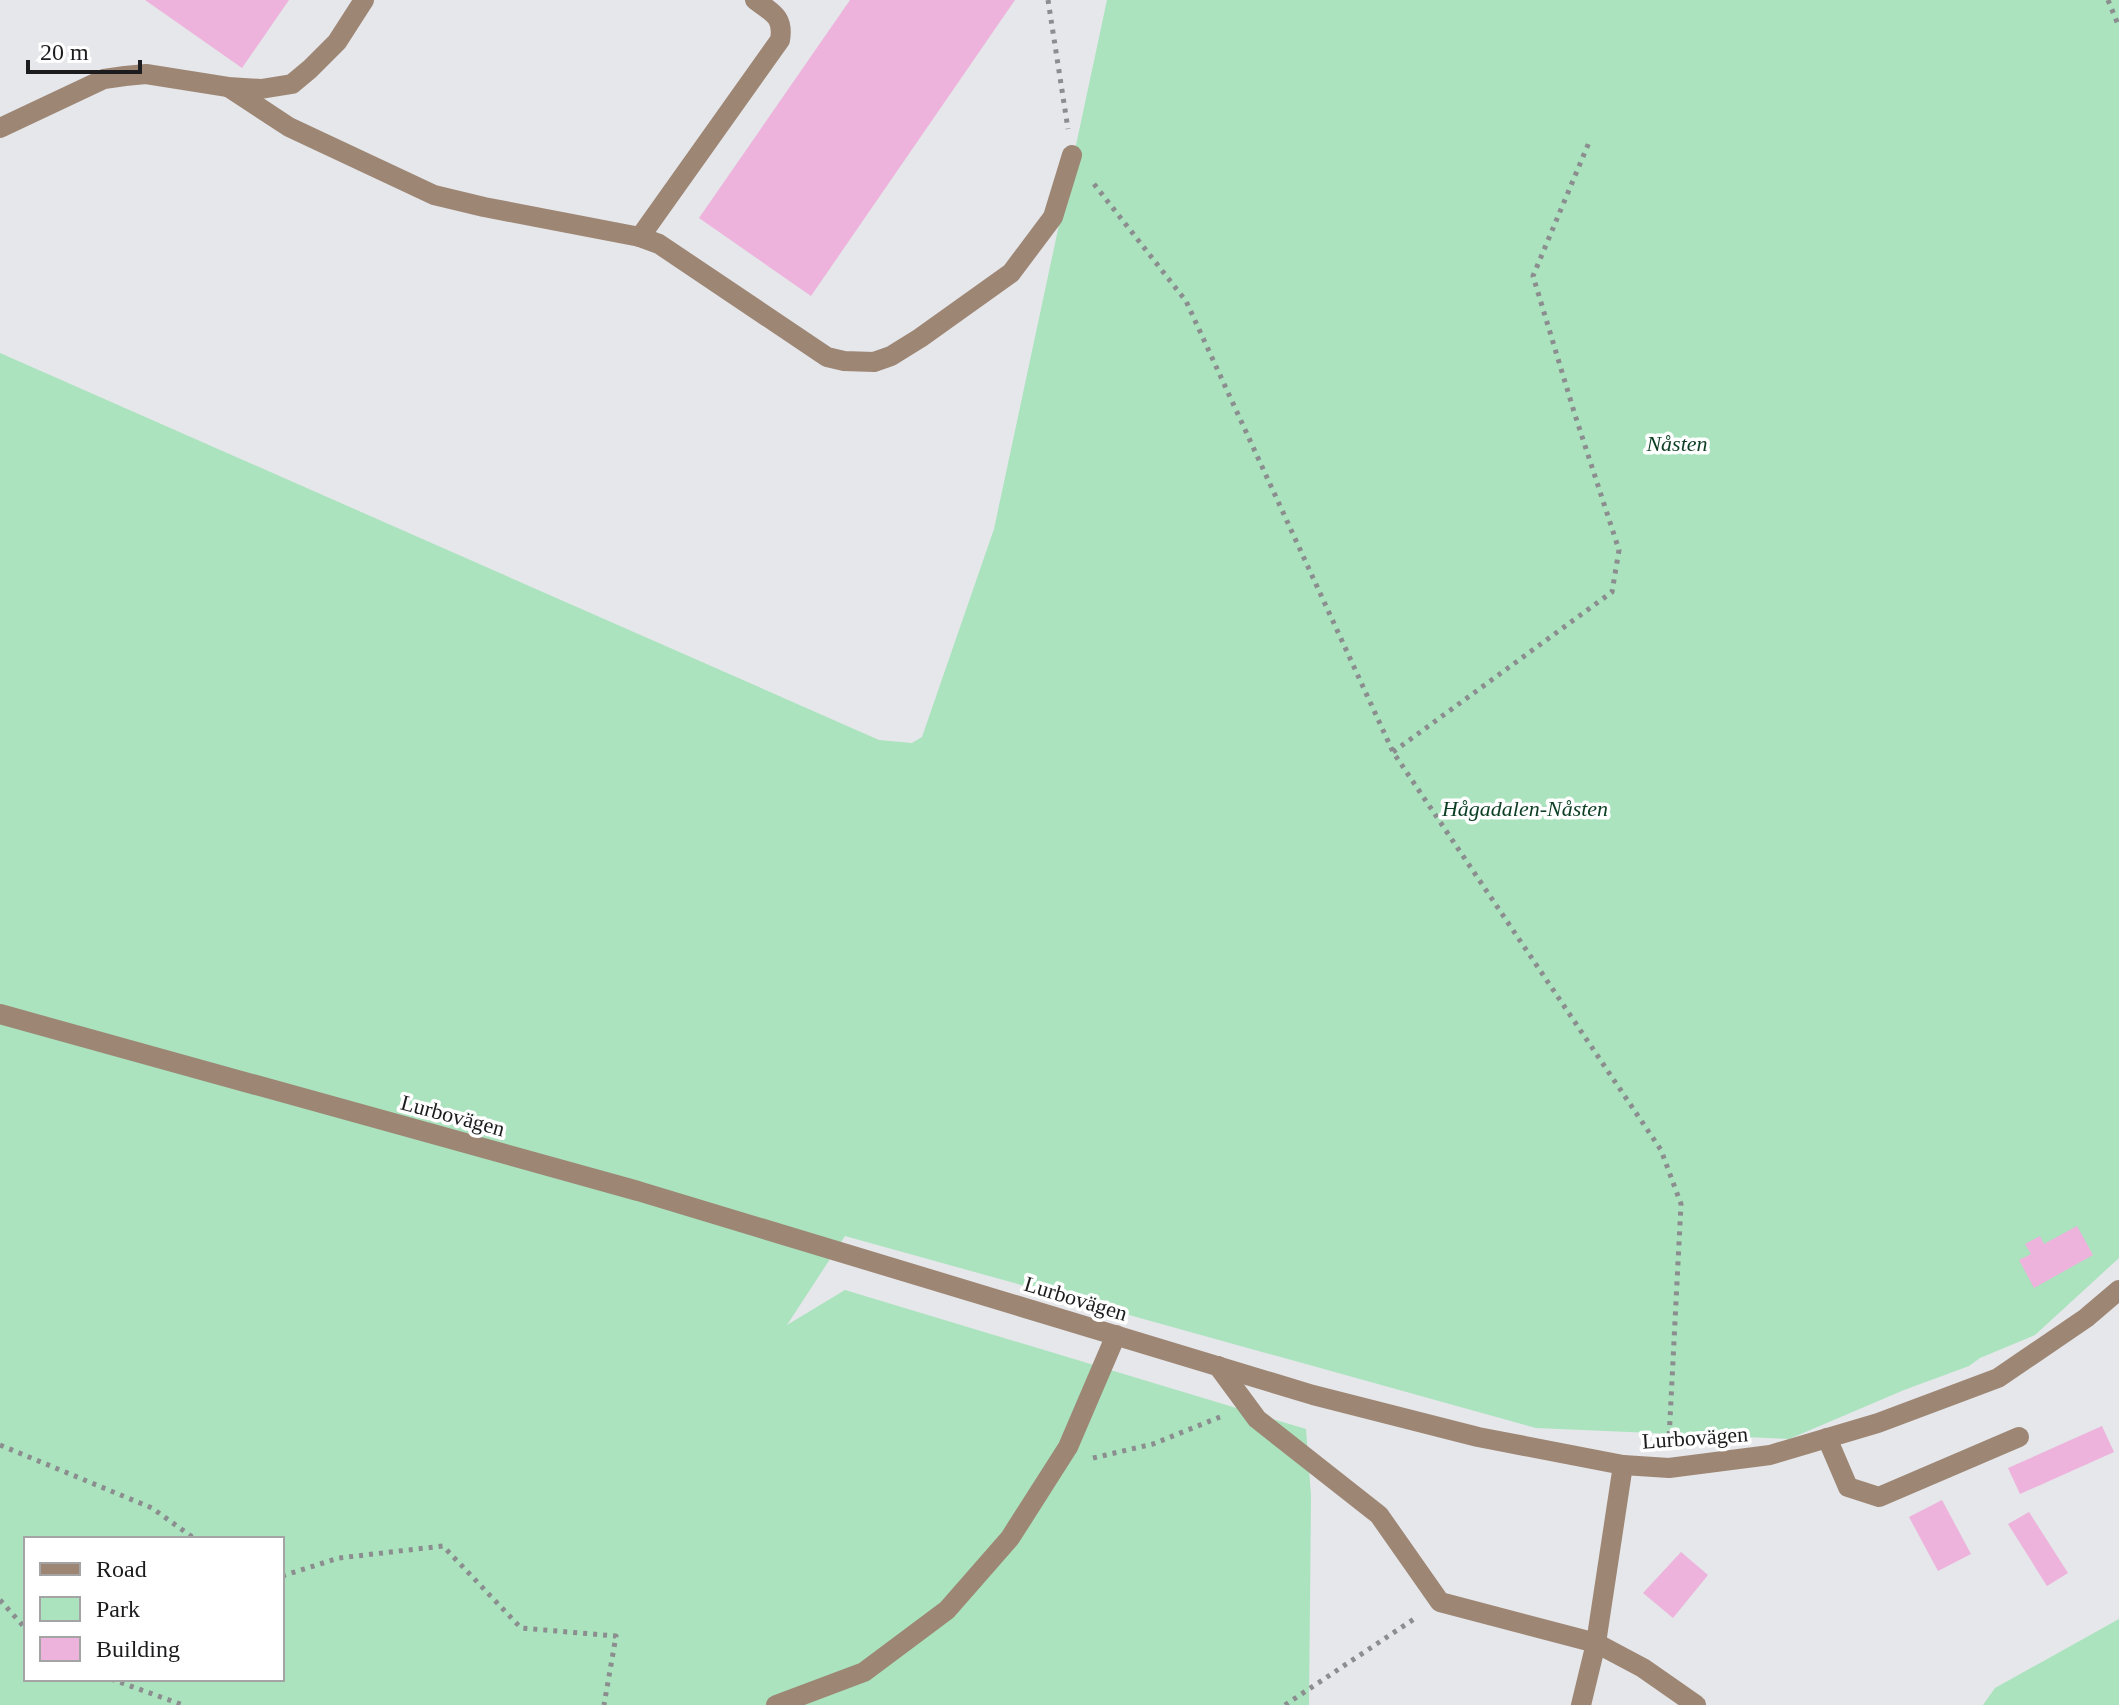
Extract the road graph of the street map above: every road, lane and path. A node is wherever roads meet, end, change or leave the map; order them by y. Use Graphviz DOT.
graph roads {
  1 [pos="364,0"];
  2 [pos="755,0"];
  3 [pos="1048,0"];
  4 [pos="2108,0"];
  5 [pos="2119,27"];
  6 [pos="228,87"];
  7 [pos="0,128"];
  8 [pos="1590,140"];
  9 [pos="1072,155"];
  10 [pos="640,237"];
  11 [pos="1393,752"];
  12 [pos="0,1014"];
  13 [pos="2119,1290"];
  14 [pos="1116,1335"];
  15 [pos="1218,1366"];
  16 [pos="1243,1400"];
  17 [pos="2019,1437"];
  18 [pos="1827,1438"];
  19 [pos="0,1445"];
  20 [pos="1623,1465"];
  21 [pos="1057,1466"];
  22 [pos="1669,1468"];
  23 [pos="192,1537"];
  24 [pos="284,1575"];
  25 [pos="0,1600"];
  26 [pos="24,1627"];
  27 [pos="1387,1636"];
  28 [pos="1596,1643"];
  29 [pos="117,1681"];
  30 [pos="183,1705"];
  31 [pos="604,1705"];
  32 [pos="776,1705"];
  33 [pos="1285,1705"];
  34 [pos="1581,1705"];
  35 [pos="1696,1705"];
  1 -- 6 [label="street"];
  2 -- 10 [label="street"];
  3 -- 9 [label="path"];
  4 -- 5 [label="path"];
  6 -- 7 [label="street"];
  6 -- 10 [label="street"];
  8 -- 11 [label="path"];
  9 -- 10 [label="street"];
  9 -- 11 [label="path"];
  11 -- 22 [label="path"];
  12 -- 14 [label="street, Lurbovägen"];
  13 -- 18 [label="street, Lurbovägen"];
  14 -- 15 [label="street, Lurbovägen"];
  14 -- 21 [label="street"];
  15 -- 16 [label="street"];
  15 -- 20 [label="street, Lurbovägen"];
  16 -- 21 [label="path"];
  16 -- 28 [label="street"];
  17 -- 18 [label="street"];
  18 -- 22 [label="street, Lurbovägen"];
  19 -- 23 [label="path"];
  20 -- 22 [label="street, Lurbovägen"];
  20 -- 28 [label="street"];
  21 -- 32 [label="street"];
  24 -- 31 [label="path"];
  25 -- 26 [label="path"];
  27 -- 33 [label="path"];
  28 -- 34 [label="street"];
  28 -- 35 [label="street"];
  29 -- 30 [label="path"];
}
